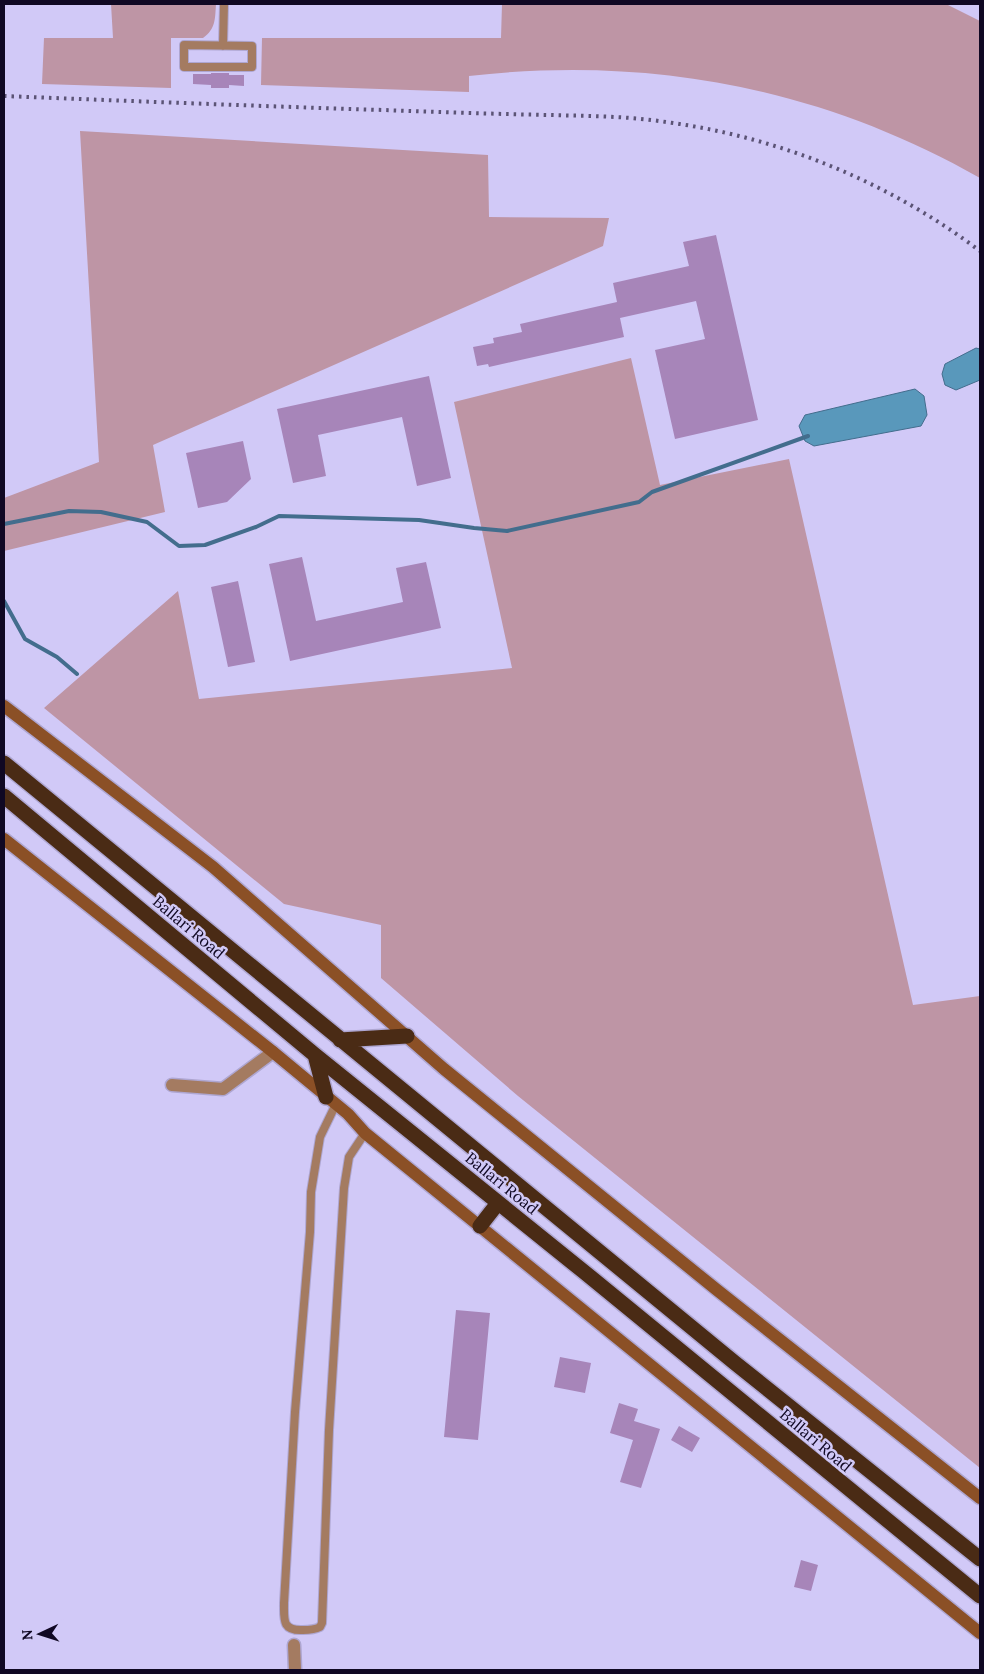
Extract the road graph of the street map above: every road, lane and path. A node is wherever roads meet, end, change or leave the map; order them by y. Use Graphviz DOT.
graph roads {
  1 [pos="224,4"];
  2 [pos="224,46"];
  3 [pos="4,706"];
  4 [pos="4,763"];
  5 [pos="4,796"];
  6 [pos="4,838"];
  7 [pos="407,1036"];
  8 [pos="340,1040"];
  9 [pos="273,1052"];
  10 [pos="315,1055"];
  11 [pos="172,1085"];
  12 [pos="331,1100"];
  13 [pos="365,1133"];
  14 [pos="498,1203"];
  15 [pos="480,1226"];
  16 [pos="980,1498"];
  17 [pos="980,1559"];
  18 [pos="980,1596"];
  19 [pos="980,1633"];
  20 [pos="294,1645"];
  21 [pos="295,1670"];
  1 -- 2 [label="lane"];
  2 -- 2 [label="lane"];
  3 -- 7 [label="street"];
  4 -- 8 [label="highway, Ballari Road"];
  5 -- 10 [label="highway, Ballari Road"];
  6 -- 9 [label="street"];
  7 -- 8 [label="highway"];
  7 -- 16 [label="street"];
  8 -- 17 [label="highway, Ballari Road"];
  9 -- 11 [label="street"];
  9 -- 12 [label="street"];
  10 -- 12 [label="highway"];
  10 -- 14 [label="highway, Ballari Road"];
  12 -- 13 [label="street"];
  12 -- 13 [label="lane"];
  13 -- 15 [label="street"];
  14 -- 15 [label="highway"];
  14 -- 18 [label="highway, Ballari Road"];
  15 -- 19 [label="street"];
  20 -- 21 [label="street"];
}
